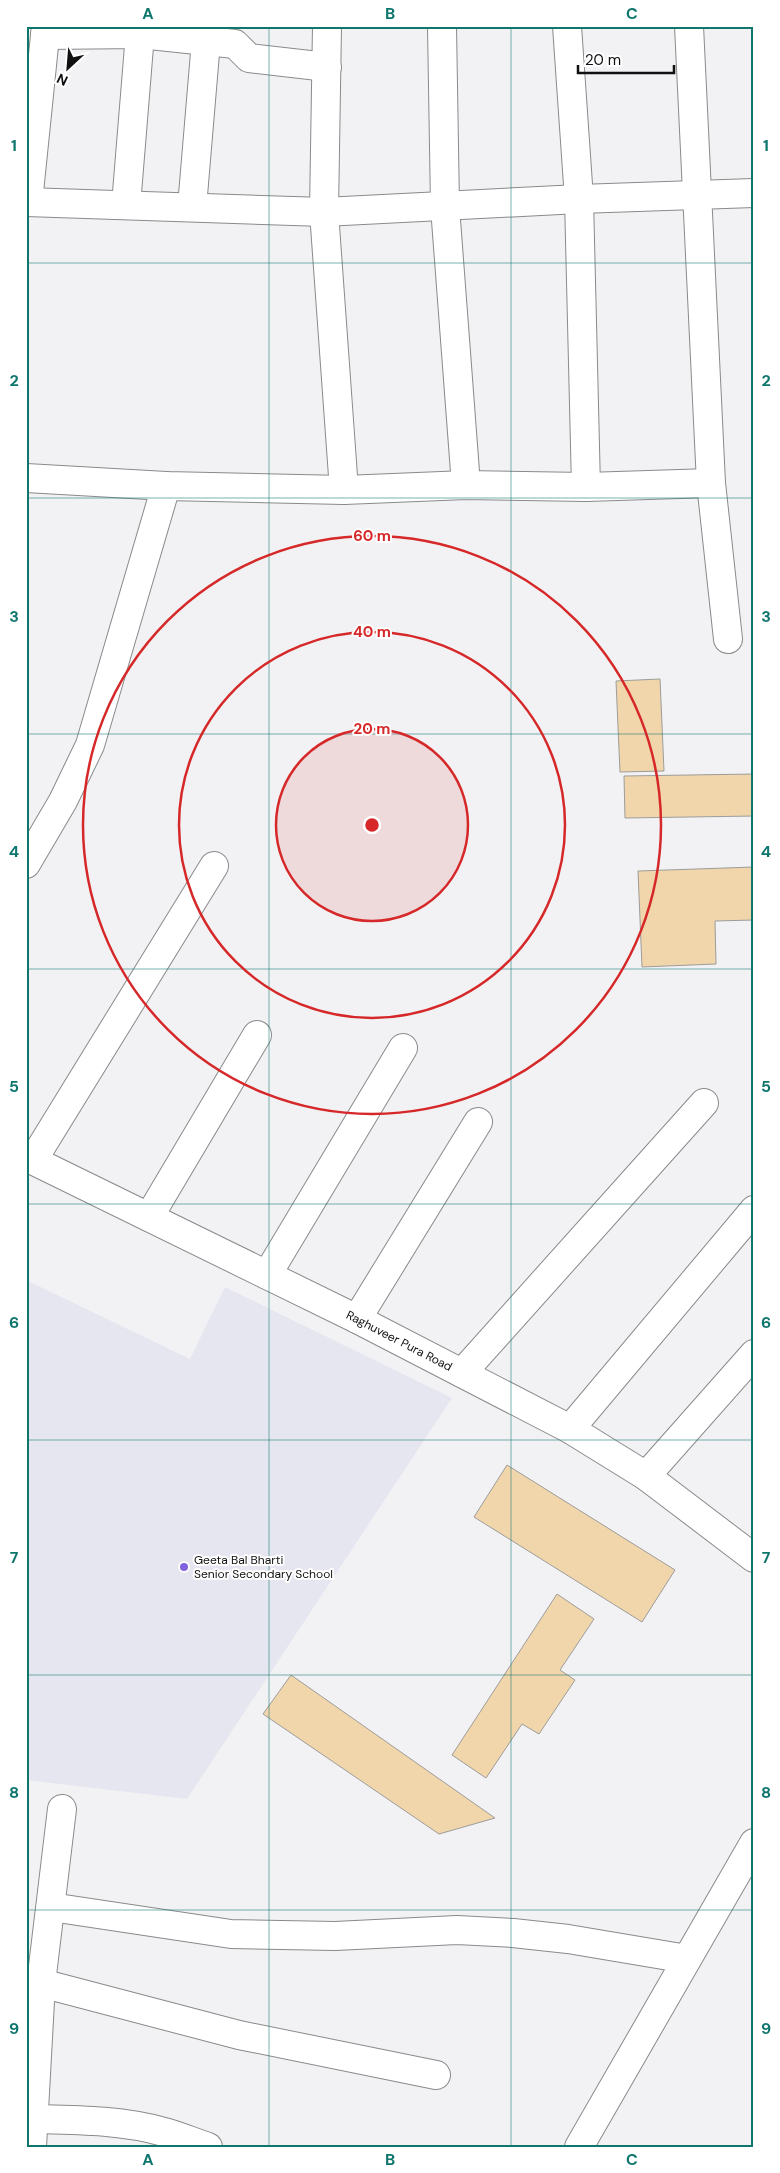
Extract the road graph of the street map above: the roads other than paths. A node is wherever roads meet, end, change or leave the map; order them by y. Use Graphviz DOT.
graph roads {
  1 [pos="327,26"];
  2 [pos="442,26"];
  3 [pos="567,26"];
  4 [pos="689,26"];
  5 [pos="45,30"];
  6 [pos="140,34"];
  7 [pos="206,41"];
  8 [pos="327,67"];
  9 [pos="32,92"];
  10 [pos="754,194"];
  11 [pos="698,195"];
  12 [pos="580,199"];
  13 [pos="27,202"];
  14 [pos="126,205"];
  15 [pos="192,207"];
  16 [pos="445,207"];
  17 [pos="324,212"];
  18 [pos="26,478"];
  19 [pos="711,483"];
  20 [pos="466,485"];
  21 [pos="166,486"];
  22 [pos="586,487"];
  23 [pos="344,490"];
  24 [pos="728,639"];
  25 [pos="26,864"];
  26 [pos="214,866"];
  27 [pos="258,1035"];
  28 [pos="403,1048"];
  29 [pos="704,1103"];
  30 [pos="478,1122"];
  31 [pos="30,1158"];
  32 [pos="754,1210"];
  33 [pos="149,1217"];
  34 [pos="267,1275"];
  35 [pos="357,1319"];
  36 [pos="754,1354"];
  37 [pos="462,1372"];
  38 [pos="570,1428"];
  39 [pos="646,1476"];
  40 [pos="754,1558"];
  41 [pos="62,1809"];
  42 [pos="754,1843"];
  43 [pos="51,1908"];
  44 [pos="687,1959"];
  45 [pos="34,1982"];
  46 [pos="436,2075"];
  47 [pos="34,2119"];
  48 [pos="32,2147"];
  49 [pos="208,2147"];
  50 [pos="579,2147"];
  1 -- 8 [label="street"];
  2 -- 16 [label="street"];
  3 -- 12 [label="street"];
  4 -- 11 [label="street"];
  5 -- 6 [label="street"];
  5 -- 9 [label="street"];
  6 -- 7 [label="street"];
  6 -- 14 [label="street"];
  7 -- 8 [label="street"];
  7 -- 15 [label="street"];
  8 -- 17 [label="street"];
  9 -- 13 [label="street"];
  10 -- 11 [label="street"];
  11 -- 12 [label="street"];
  11 -- 19 [label="street"];
  12 -- 16 [label="street"];
  12 -- 22 [label="street"];
  13 -- 14 [label="street"];
  14 -- 15 [label="street"];
  15 -- 17 [label="street"];
  16 -- 17 [label="street"];
  16 -- 20 [label="street"];
  17 -- 23 [label="street"];
  18 -- 21 [label="street"];
  19 -- 22 [label="street"];
  19 -- 24 [label="street"];
  20 -- 22 [label="street"];
  20 -- 23 [label="street"];
  21 -- 23 [label="street"];
  21 -- 25 [label="street"];
  26 -- 31 [label="street"];
  27 -- 33 [label="street"];
  28 -- 34 [label="street"];
  29 -- 37 [label="street"];
  30 -- 35 [label="street"];
  31 -- 33 [label="street, Raghuveer Pura Road"];
  32 -- 38 [label="street"];
  33 -- 34 [label="street, Raghuveer Pura Road"];
  34 -- 35 [label="street, Raghuveer Pura Road"];
  35 -- 37 [label="street, Raghuveer Pura Road"];
  36 -- 39 [label="street"];
  37 -- 38 [label="street, Raghuveer Pura Road"];
  38 -- 39 [label="street, Raghuveer Pura Road"];
  39 -- 40 [label="street, Raghuveer Pura Road"];
  41 -- 43 [label="street"];
  42 -- 44 [label="street"];
  43 -- 44 [label="street"];
  43 -- 45 [label="street"];
  44 -- 50 [label="street"];
  45 -- 46 [label="street"];
  45 -- 47 [label="street"];
  47 -- 48 [label="street"];
  47 -- 49 [label="street"];
}
